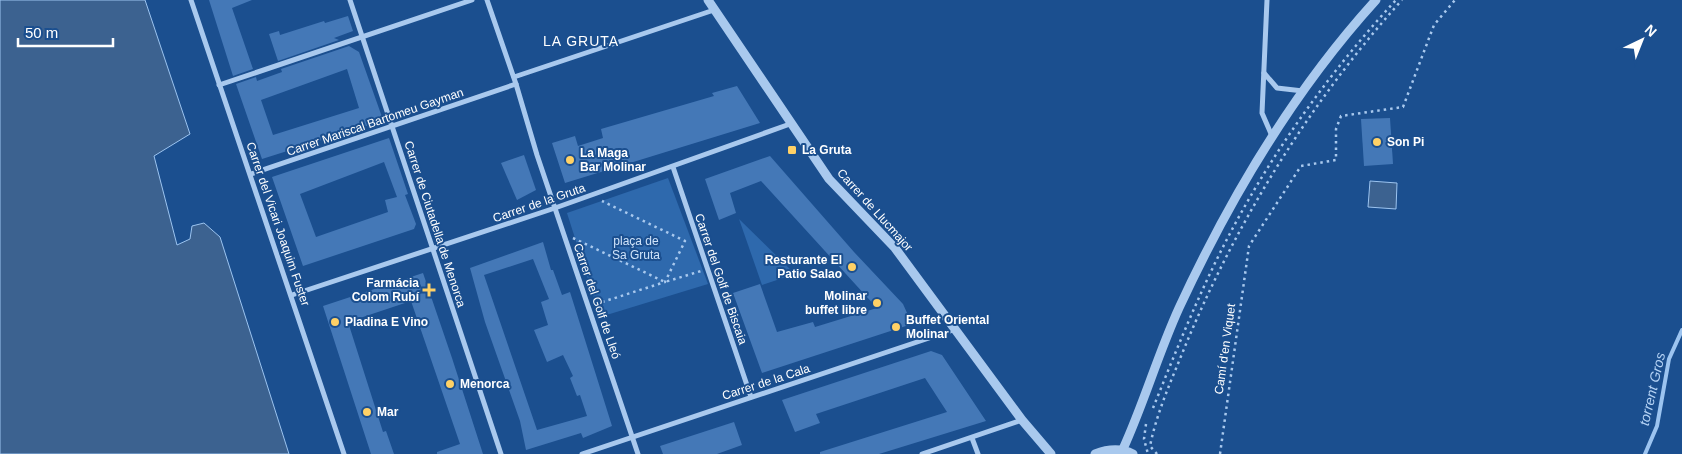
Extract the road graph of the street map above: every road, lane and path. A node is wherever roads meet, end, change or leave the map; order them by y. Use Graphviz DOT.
graph roads {
  1 [pos="191,0"];
  2 [pos="350,0"];
  3 [pos="472,0"];
  4 [pos="487,0"];
  5 [pos="708,0"];
  6 [pos="1268,0"];
  7 [pos="1376,0"];
  8 [pos="1396,0"];
  9 [pos="1402,0"];
  10 [pos="1455,0"];
  11 [pos="714,10"];
  12 [pos="362,37"];
  13 [pos="1264,73"];
  14 [pos="514,78"];
  15 [pos="516,84"];
  16 [pos="219,85"];
  17 [pos="1303,92"];
  18 [pos="790,124"];
  19 [pos="392,127"];
  20 [pos="1273,137"];
  21 [pos="673,167"];
  22 [pos="251,174"];
  23 [pos="590,196"];
  24 [pos="555,208"];
  25 [pos="563,233"];
  26 [pos="433,250"];
  27 [pos="707,269"];
  28 [pos="665,282"];
  29 [pos="292,296"];
  30 [pos="588,306"];
  31 [pos="957,329"];
  32 [pos="751,397"];
  33 [pos="1022,420"];
  34 [pos="632,437"];
  35 [pos="972,438"];
  36 [pos="1123,449"];
  37 [pos="344,454"];
  38 [pos="501,454"];
  39 [pos="582,454"];
  40 [pos="638,454"];
  41 [pos="922,454"];
  42 [pos="978,454"];
  43 [pos="1051,454"];
  44 [pos="1095,454"];
  45 [pos="1133,454"];
  46 [pos="1148,454"];
  47 [pos="1158,454"];
  48 [pos="1220,454"];
  1 -- 16 [label="street, Carrer del Vicari Joaquim Fuster"];
  2 -- 12 [label="street, Carrer de Ciutadella de Menorca"];
  3 -- 12 [label="street"];
  4 -- 14 [label="street, Carrer del Golf de Lleó"];
  5 -- 11 [label="street, Carrer de Llucmajor"];
  6 -- 13 [label="street"];
  7 -- 17 [label="street"];
  8 -- 46 [label="path"];
  9 -- 47 [label="path"];
  10 -- 48 [label="path, Camí d'en Viquet"];
  11 -- 14 [label="street"];
  11 -- 18 [label="street, Carrer de Llucmajor"];
  12 -- 16 [label="street"];
  12 -- 19 [label="street, Carrer de Ciutadella de Menorca"];
  13 -- 17 [label="street"];
  13 -- 20 [label="street"];
  14 -- 15 [label="street, Carrer del Golf de Lleó"];
  15 -- 19 [label="street, Carrer Mariscal Bartomeu Gayman"];
  15 -- 24 [label="street, Carrer del Golf de Lleó"];
  16 -- 22 [label="street, Carrer del Vicari Joaquim Fuster"];
  17 -- 20 [label="street"];
  18 -- 21 [label="street, Carrer de la Gruta"];
  18 -- 31 [label="street, Carrer de Llucmajor"];
  19 -- 22 [label="street, Carrer Mariscal Bartomeu Gayman"];
  19 -- 26 [label="street, Carrer de Ciutadella de Menorca"];
  20 -- 36 [label="street"];
  21 -- 23 [label="street, Carrer de la Gruta"];
  21 -- 27 [label="street, Carrer del Golf de Biscaia"];
  22 -- 29 [label="street, Carrer del Vicari Joaquim Fuster"];
  23 -- 24 [label="street, Carrer de la Gruta"];
  23 -- 28 [label="path"];
  24 -- 25 [label="street, Carrer del Golf de Lleó"];
  24 -- 26 [label="street, Carrer de la Gruta"];
  25 -- 28 [label="path"];
  25 -- 30 [label="street, Carrer del Golf de Lleó"];
  26 -- 29 [label="street, Carrer de la Gruta"];
  26 -- 38 [label="street, Carrer de Ciutadella de Menorca"];
  27 -- 28 [label="path"];
  27 -- 32 [label="street, Carrer del Golf de Biscaia"];
  28 -- 30 [label="path"];
  29 -- 37 [label="street, Carrer del Vicari Joaquim Fuster"];
  30 -- 34 [label="street, Carrer del Golf de Lleó"];
  31 -- 32 [label="street, Carrer de la Cala"];
  31 -- 33 [label="street, Carrer de Llucmajor"];
  32 -- 34 [label="street, Carrer de la Cala"];
  33 -- 35 [label="street"];
  33 -- 43 [label="street, Carrer de Llucmajor"];
  34 -- 39 [label="street, Carrer de la Cala"];
  34 -- 40 [label="street, Carrer del Golf de Lleó"];
  35 -- 41 [label="street"];
  35 -- 42 [label="street"];
  36 -- 44 [label="street"];
  36 -- 45 [label="street"];
}
